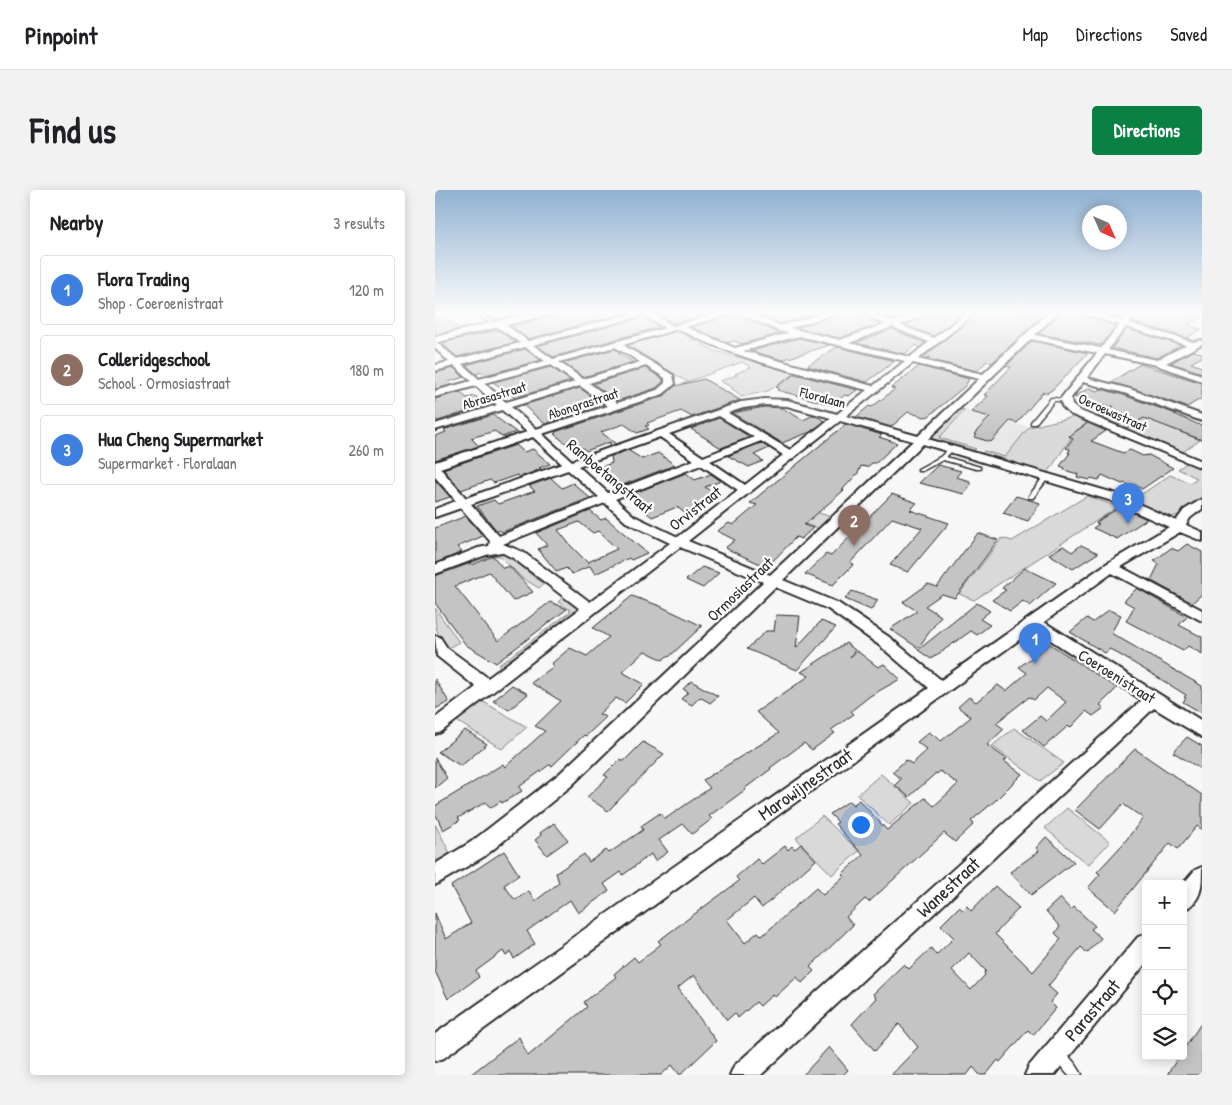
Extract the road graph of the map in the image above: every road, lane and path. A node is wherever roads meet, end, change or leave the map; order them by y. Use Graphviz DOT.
graph roads {
  1 [pos="446,353"];
  2 [pos="490,353"];
  3 [pos="540,353"];
  4 [pos="583,353"];
  5 [pos="631,353"];
  6 [pos="738,353"];
  7 [pos="884,353"];
  8 [pos="922,353"];
  9 [pos="1012,353"];
  10 [pos="1100,353"];
  11 [pos="1108,353"];
  12 [pos="1177,353"];
  13 [pos="913,360"];
  14 [pos="457,362"];
  15 [pos="553,362"];
  16 [pos="647,363"];
  17 [pos="1158,363"];
  18 [pos="435,368"];
  19 [pos="987,378"];
  20 [pos="1202,378"];
  21 [pos="1081,379"];
  22 [pos="479,382"];
  23 [pos="581,384"];
  24 [pos="875,389"];
  25 [pos="435,394"];
  26 [pos="1066,400"];
  27 [pos="505,406"];
  28 [pos="616,407"];
  29 [pos="720,412"];
  30 [pos="840,417"];
  31 [pos="1202,418"];
  32 [pos="1033,423"];
  33 [pos="435,427"];
  34 [pos="536,433"];
  35 [pos="661,433"];
  36 [pos="763,437"];
  37 [pos="921,440"];
  38 [pos="951,449"];
  39 [pos="791,455"];
  40 [pos="942,458"];
  41 [pos="702,461"];
  42 [pos="435,466"];
  43 [pos="570,466"];
  44 [pos="1202,466"];
  45 [pos="978,468"];
  46 [pos="435,470"];
  47 [pos="920,470"];
  48 [pos="1046,477"];
  49 [pos="745,490"];
  50 [pos="606,497"];
  51 [pos="1031,497"];
  52 [pos="1202,503"];
  53 [pos="463,504"];
  54 [pos="435,513"];
  55 [pos="1202,524"];
  56 [pos="1180,526"];
  57 [pos="1202,537"];
  58 [pos="679,542"];
  59 [pos="496,545"];
  60 [pos="1111,566"];
  61 [pos="435,570"];
  62 [pos="774,581"];
  63 [pos="591,610"];
  64 [pos="1202,616"];
  65 [pos="1033,622"];
  66 [pos="435,642"];
  67 [pos="488,687"];
  68 [pos="940,688"];
  69 [pos="1153,699"];
  70 [pos="435,727"];
  71 [pos="1202,730"];
  72 [pos="435,874"];
  73 [pos="1202,877"];
  74 [pos="1187,895"];
  75 [pos="1142,950"];
  76 [pos="435,1048"];
  77 [pos="1057,1053"];
  78 [pos="743,1075"];
  79 [pos="1038,1075"];
  80 [pos="1076,1075"];
  1 -- 14 [label="street, Ramboetangstraat"];
  2 -- 14 [label="street"];
  3 -- 15 [label="street"];
  4 -- 15 [label="street"];
  5 -- 16 [label="street, Abongrastraat"];
  6 -- 24 [label="street"];
  7 -- 13 [label="street"];
  8 -- 13 [label="street, Orvistraat"];
  9 -- 19 [label="street, Ormosiastraat"];
  10 -- 21 [label="street, Oeroewastraat"];
  11 -- 17 [label="street"];
  12 -- 17 [label="street"];
  13 -- 19 [label="street"];
  13 -- 24 [label="street, Orvistraat"];
  14 -- 18 [label="street"];
  14 -- 22 [label="street, Ramboetangstraat"];
  15 -- 22 [label="street"];
  15 -- 23 [label="street"];
  16 -- 23 [label="street, Abrasastraat"];
  16 -- 28 [label="street, Abongrastraat"];
  17 -- 20 [label="street"];
  19 -- 37 [label="street, Ormosiastraat"];
  21 -- 26 [label="street, Oeroewastraat"];
  21 -- 31 [label="street"];
  22 -- 25 [label="street"];
  22 -- 27 [label="street, Ramboetangstraat"];
  23 -- 27 [label="street, Abrasastraat"];
  23 -- 28 [label="street"];
  24 -- 30 [label="street, Orvistraat"];
  26 -- 32 [label="lane"];
  26 -- 44 [label="street, Oeroewastraat"];
  27 -- 33 [label="street, Abrasastraat"];
  27 -- 34 [label="street, Ramboetangstraat"];
  28 -- 34 [label="street, Abongrastraat"];
  29 -- 30 [label="street, Floralaan"];
  29 -- 35 [label="street, Floralaan"];
  29 -- 36 [label="street"];
  30 -- 37 [label="street, Floralaan"];
  30 -- 39 [label="street, Orvistraat"];
  34 -- 42 [label="street, Abongrastraat"];
  34 -- 43 [label="street, Ramboetangstraat"];
  35 -- 41 [label="street"];
  35 -- 43 [label="street, Floralaan"];
  36 -- 39 [label="street"];
  36 -- 41 [label="street"];
  37 -- 38 [label="street, Floralaan"];
  37 -- 62 [label="street, Ormosiastraat"];
  38 -- 40 [label="lane"];
  38 -- 48 [label="street, Floralaan"];
  39 -- 49 [label="street, Orvistraat"];
  40 -- 45 [label="lane"];
  40 -- 47 [label="lane"];
  41 -- 49 [label="street"];
  41 -- 50 [label="street"];
  43 -- 50 [label="street, Ramboetangstraat"];
  43 -- 53 [label="street, Floralaan"];
  46 -- 53 [label="street"];
  48 -- 51 [label="lane"];
  48 -- 56 [label="street, Floralaan"];
  49 -- 58 [label="street, Orvistraat"];
  50 -- 58 [label="street, Ramboetangstraat"];
  50 -- 59 [label="street"];
  52 -- 56 [label="street"];
  53 -- 54 [label="street, Floralaan"];
  53 -- 59 [label="street"];
  55 -- 56 [label="street"];
  56 -- 57 [label="street, Floralaan"];
  56 -- 60 [label="street, Marowijnestraat"];
  58 -- 62 [label="street, Ramboetangstraat"];
  58 -- 63 [label="street, Orvistraat"];
  59 -- 61 [label="street"];
  59 -- 63 [label="street"];
  60 -- 64 [label="street"];
  60 -- 65 [label="street, Marowijnestraat"];
  62 -- 68 [label="street, Ramboetangstraat"];
  62 -- 72 [label="street, Ormosiastraat"];
  63 -- 67 [label="street, Orvistraat"];
  65 -- 68 [label="street, Marowijnestraat"];
  65 -- 69 [label="street, Coeroenistraat"];
  66 -- 67 [label="street"];
  67 -- 70 [label="street, Orvistraat"];
  68 -- 76 [label="street, Marowijnestraat"];
  69 -- 71 [label="street, Coeroenistraat"];
  69 -- 78 [label="street, Wanestraat"];
  73 -- 74 [label="street"];
  75 -- 77 [label="street, Parastraat"];
  77 -- 79 [label="street, Parastraat"];
  77 -- 80 [label="lane"];
}
